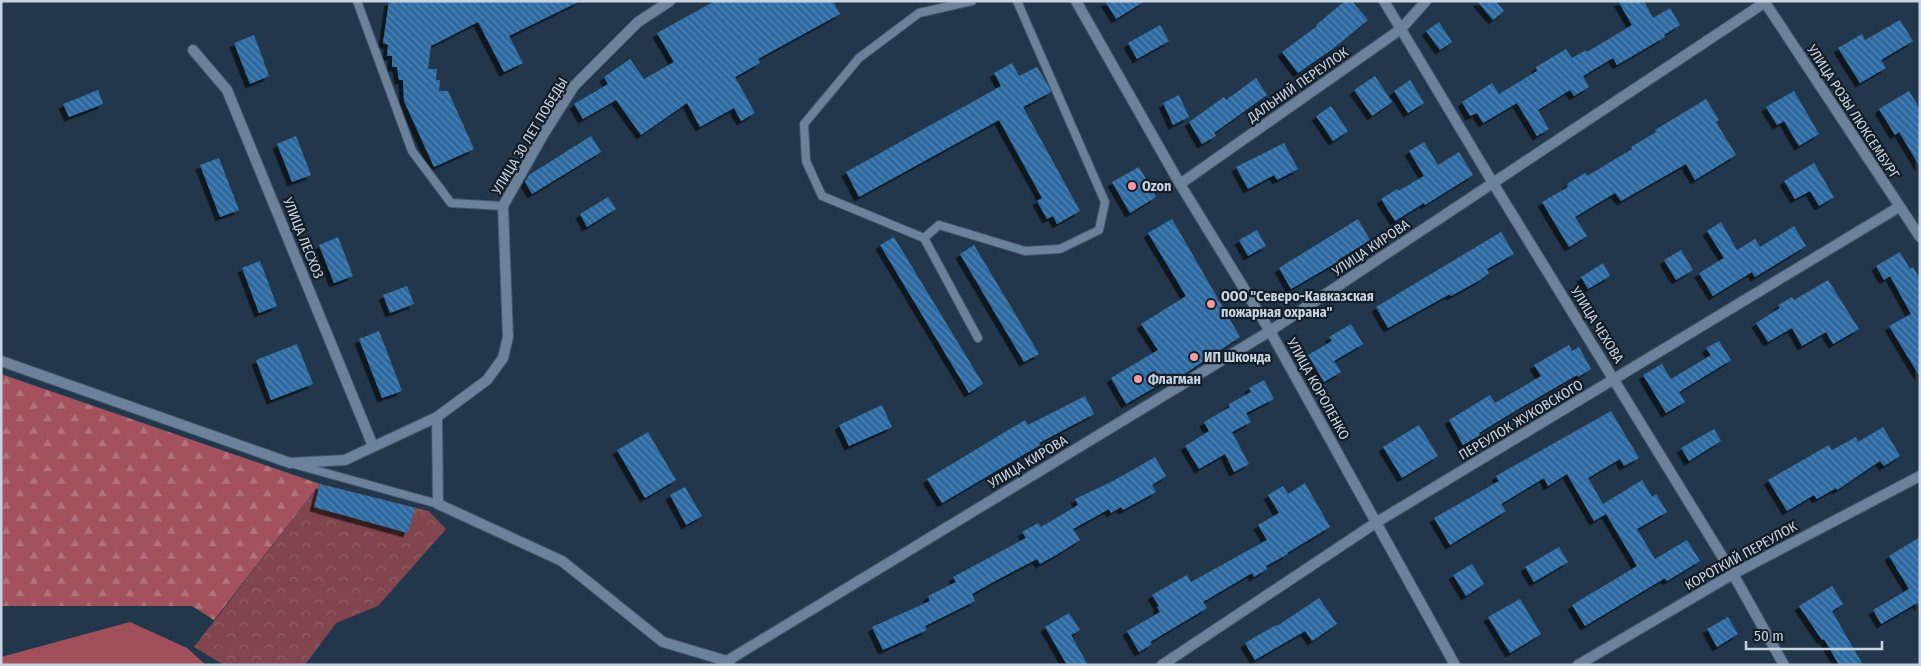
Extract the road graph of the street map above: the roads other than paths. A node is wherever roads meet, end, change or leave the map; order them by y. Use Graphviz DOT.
graph roads {
  1 [pos="357,1"];
  2 [pos="670,1"];
  3 [pos="972,1"];
  4 [pos="1017,1"];
  5 [pos="1076,1"];
  6 [pos="1384,1"];
  7 [pos="1426,1"];
  8 [pos="1765,2"];
  9 [pos="1401,30"];
  10 [pos="193,50"];
  11 [pos="1493,183"];
  12 [pos="1180,184"];
  13 [pos="503,206"];
  14 [pos="1899,207"];
  15 [pos="924,238"];
  16 [pos="1920,238"];
  17 [pos="1270,331"];
  18 [pos="978,338"];
  19 [pos="1,361"];
  20 [pos="1614,380"];
  21 [pos="436,417"];
  22 [pos="373,446"];
  23 [pos="290,463"];
  24 [pos="1920,476"];
  25 [pos="438,504"];
  26 [pos="1377,522"];
  27 [pos="1733,574"];
  28 [pos="729,663"];
  29 [pos="1162,665"];
  30 [pos="1455,665"];
  31 [pos="1578,665"];
  32 [pos="1784,665"];
  1 -- 13 [label="lane"];
  2 -- 13 [label="street, УЛИЦА 30 ЛЕТ ПОБЕДЫ"];
  3 -- 15 [label="lane"];
  4 -- 15 [label="lane"];
  5 -- 12 [label="street, УЛИЦА КОРОЛЕНКО"];
  6 -- 9 [label="street, УЛИЦА ЧЕХОВА"];
  7 -- 9 [label="street, ДАЛЬНИЙ ПЕРЕУЛОК"];
  8 -- 11 [label="street, УЛИЦА КИРОВА"];
  8 -- 14 [label="street, УЛИЦА РОЗЫ ЛЮКСЕМБУРГ"];
  9 -- 11 [label="street, УЛИЦА ЧЕХОВА"];
  9 -- 12 [label="street, ДАЛЬНИЙ ПЕРЕУЛОК"];
  10 -- 22 [label="street, УЛИЦА ЛЕСХОЗ"];
  11 -- 17 [label="street, УЛИЦА КИРОВА"];
  11 -- 20 [label="street, УЛИЦА ЧЕХОВА"];
  12 -- 17 [label="street, УЛИЦА КОРОЛЕНКО"];
  13 -- 21 [label="street, УЛИЦА 30 ЛЕТ ПОБЕДЫ"];
  14 -- 16 [label="street, УЛИЦА РОЗЫ ЛЮКСЕМБУРГ"];
  14 -- 20 [label="street, ПЕРЕУЛОК ЖУКОВСКОГО"];
  15 -- 18 [label="lane"];
  17 -- 26 [label="street, УЛИЦА КОРОЛЕНКО"];
  17 -- 28 [label="street, УЛИЦА КИРОВА"];
  19 -- 23 [label="street"];
  20 -- 26 [label="street, ПЕРЕУЛОК ЖУКОВСКОГО"];
  20 -- 27 [label="street, УЛИЦА ЧЕХОВА"];
  21 -- 22 [label="street, УЛИЦА 30 ЛЕТ ПОБЕДЫ"];
  21 -- 25 [label="street"];
  22 -- 23 [label="street, УЛИЦА 30 ЛЕТ ПОБЕДЫ"];
  23 -- 25 [label="lane"];
  24 -- 27 [label="street, КОРОТКИЙ ПЕРЕУЛОК"];
  25 -- 28 [label="street"];
  26 -- 29 [label="street, ПЕРЕУЛОК ЖУКОВСКОГО"];
  26 -- 30 [label="street, УЛИЦА КОРОЛЕНКО"];
  27 -- 31 [label="street, КОРОТКИЙ ПЕРЕУЛОК"];
  27 -- 32 [label="street, УЛИЦА ЧЕХОВА"];
}
